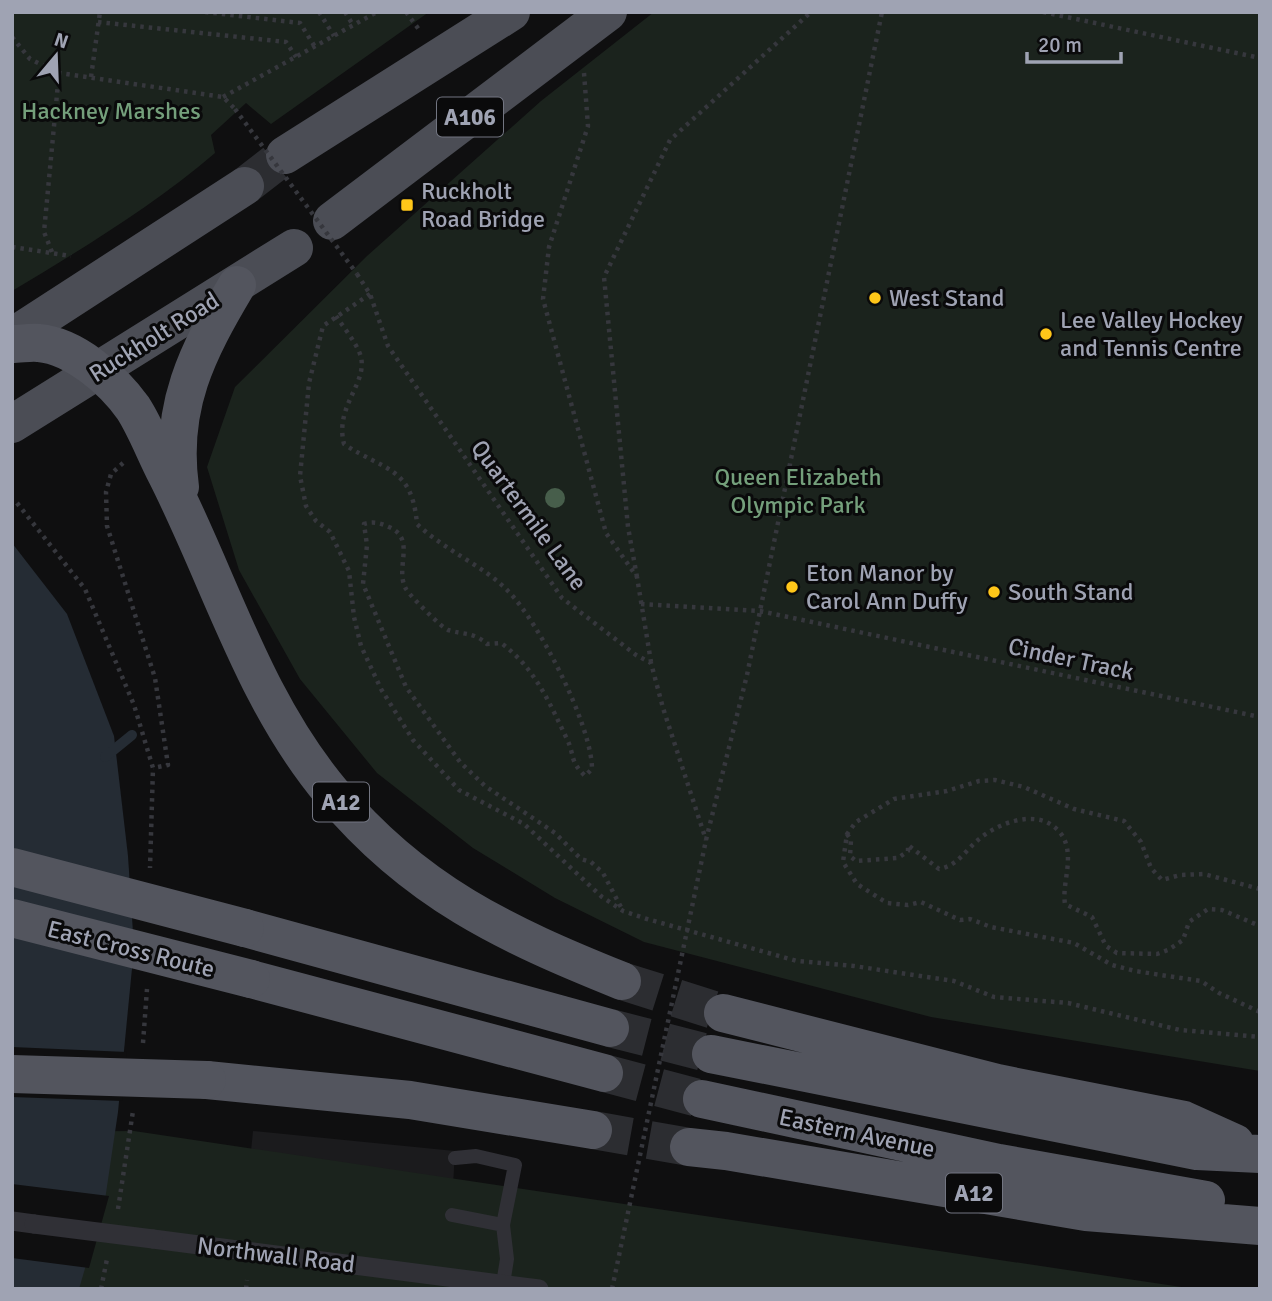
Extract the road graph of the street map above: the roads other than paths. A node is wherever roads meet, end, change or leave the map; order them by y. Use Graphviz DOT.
graph roads {
  1 [pos="511,12"];
  2 [pos="608,12"];
  3 [pos="285,155"];
  4 [pos="245,186"];
  5 [pos="332,221"];
  6 [pos="294,248"];
  7 [pos="237,285"];
  8 [pos="12,337"];
  9 [pos="12,344"];
  10 [pos="99,373"];
  11 [pos="12,424"];
  12 [pos="183,506"];
  13 [pos="12,867"];
  14 [pos="12,918"];
  15 [pos="622,981"];
  16 [pos="723,1013"];
  17 [pos="610,1028"];
  18 [pos="711,1054"];
  19 [pos="604,1073"];
  20 [pos="12,1074"];
  21 [pos="702,1098"];
  22 [pos="593,1130"];
  23 [pos="689,1147"];
  24 [pos="1260,1154"];
  25 [pos="455,1158"];
  26 [pos="1260,1210"];
  27 [pos="452,1215"];
  28 [pos="12,1221"];
  29 [pos="503,1225"];
  30 [pos="1260,1226"];
  31 [pos="503,1284"];
  32 [pos="539,1289"];
  1 -- 3 [label="main road, A106"];
  2 -- 5 [label="main road, A106"];
  4 -- 8 [label="main road"];
  6 -- 7 [label="main road, Ruckholt Road"];
  7 -- 10 [label="main road, Ruckholt Road"];
  7 -- 12 [label="highway, A12"];
  9 -- 10 [label="highway"];
  10 -- 11 [label="main road, Ruckholt Road"];
  10 -- 12 [label="highway, A12"];
  12 -- 15 [label="highway, A12"];
  13 -- 17 [label="highway, East Cross Route, bridge"];
  14 -- 19 [label="highway, East Cross Route, bridge"];
  16 -- 24 [label="highway"];
  18 -- 24 [label="highway, Eastern Avenue"];
  20 -- 22 [label="highway, bridge"];
  21 -- 26 [label="highway, Eastern Avenue / A12"];
  23 -- 30 [label="highway, A12"];
  25 -- 29 [label="lane"];
  27 -- 29 [label="lane"];
  28 -- 31 [label="street, Northwall Road, bridge"];
  29 -- 31 [label="lane"];
  31 -- 32 [label="street, Northwall Road"];
}
